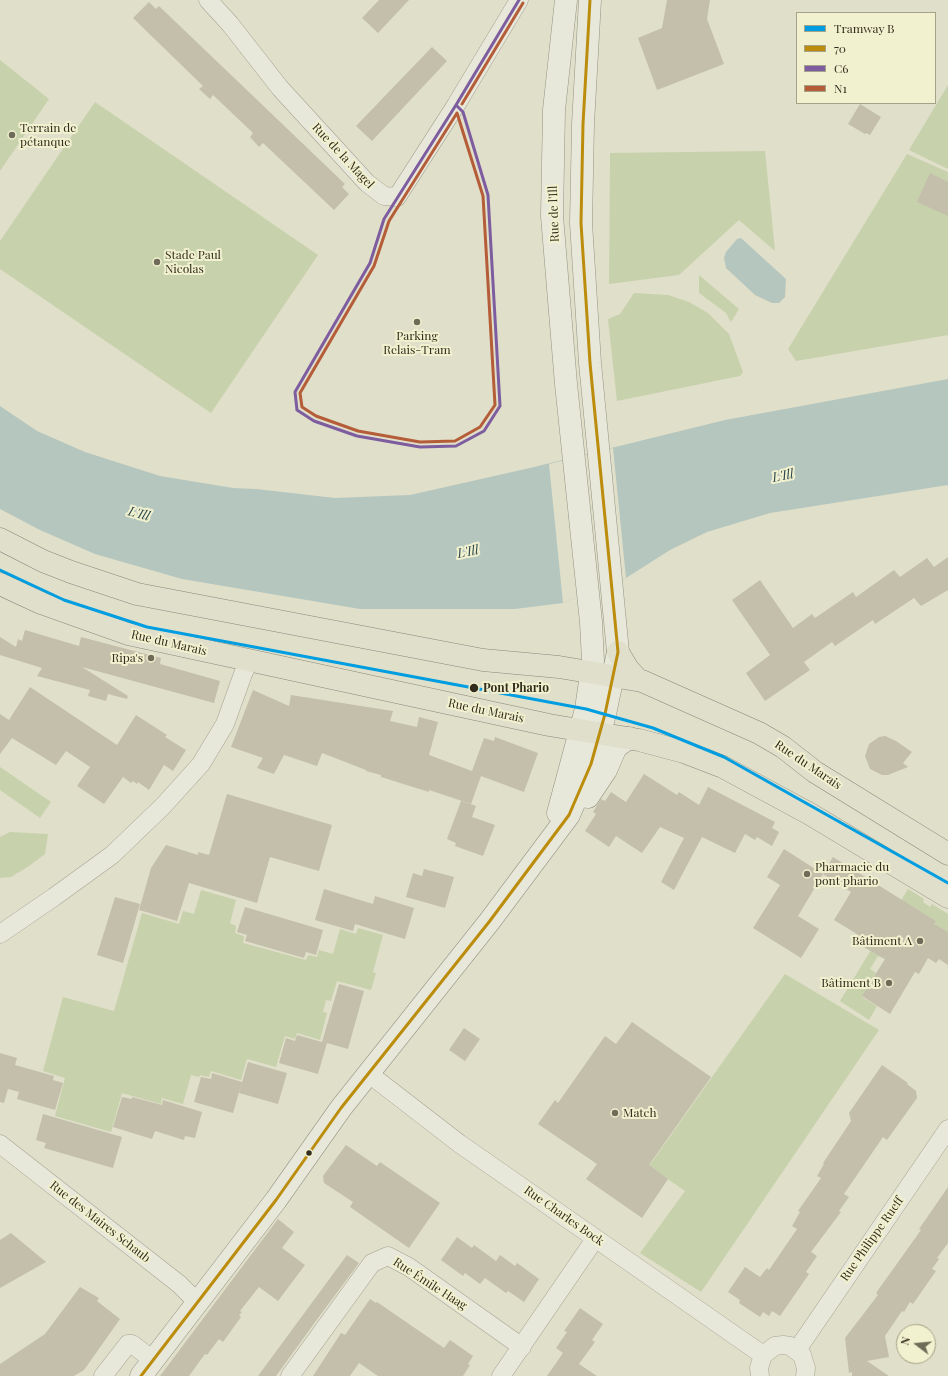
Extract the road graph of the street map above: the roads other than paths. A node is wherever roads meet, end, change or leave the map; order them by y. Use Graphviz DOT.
graph roads {
  1 [pos="208,0"];
  2 [pos="519,0"];
  3 [pos="566,0"];
  4 [pos="590,1"];
  5 [pos="0,539"];
  6 [pos="0,584"];
  7 [pos="618,652"];
  8 [pos="249,661"];
  9 [pos="592,673"];
  10 [pos="614,675"];
  11 [pos="638,680"];
  12 [pos="590,733"];
  13 [pos="629,738"];
  14 [pos="569,815"];
  15 [pos="552,835"];
  16 [pos="948,854"];
  17 [pos="948,897"];
  18 [pos="0,934"];
  19 [pos="368,1073"];
  20 [pos="948,1129"];
  21 [pos="0,1144"];
  22 [pos="596,1239"];
  23 [pos="198,1303"];
  24 [pos="522,1347"];
  25 [pos="797,1350"];
  26 [pos="763,1355"];
  27 [pos="147,1368"];
  28 [pos="103,1376"];
  29 [pos="290,1376"];
  30 [pos="501,1376"];
  31 [pos="760,1376"];
  32 [pos="805,1376"];
  1 -- 2 [label="street, Rue de la Magel"];
  3 -- 4 [label="street"];
  3 -- 9 [label="main road, Rue de l'Ill"];
  4 -- 7 [label="main road"];
  5 -- 9 [label="main road, Rue du Marais"];
  6 -- 8 [label="main road, Rue du Marais"];
  7 -- 10 [label="main road"];
  7 -- 11 [label="main road"];
  8 -- 12 [label="main road, Rue du Marais"];
  8 -- 18 [label="street"];
  9 -- 10 [label="main road, Rue du Marais"];
  9 -- 12 [label="main road"];
  10 -- 11 [label="main road, Rue du Marais"];
  10 -- 12 [label="main road"];
  11 -- 16 [label="main road, Rue du Marais"];
  12 -- 13 [label="main road, Rue du Marais"];
  12 -- 14 [label="main road"];
  12 -- 15 [label="main road"];
  13 -- 14 [label="main road"];
  13 -- 17 [label="main road, Rue du Marais"];
  14 -- 15 [label="main road"];
  15 -- 19 [label="main road"];
  19 -- 22 [label="street, Rue Charles Bock"];
  19 -- 23 [label="main road"];
  20 -- 25 [label="street, Rue Philippe Rueff"];
  21 -- 23 [label="street, Rue des Maires Schaub"];
  22 -- 24 [label="street"];
  22 -- 26 [label="street, Rue Charles Bock"];
  23 -- 27 [label="main road"];
  24 -- 29 [label="street, Rue Émile Haag"];
  24 -- 30 [label="street"];
  25 -- 26 [label="street"];
  25 -- 32 [label="street"];
  26 -- 31 [label="street"];
  27 -- 28 [label="street"];
}
